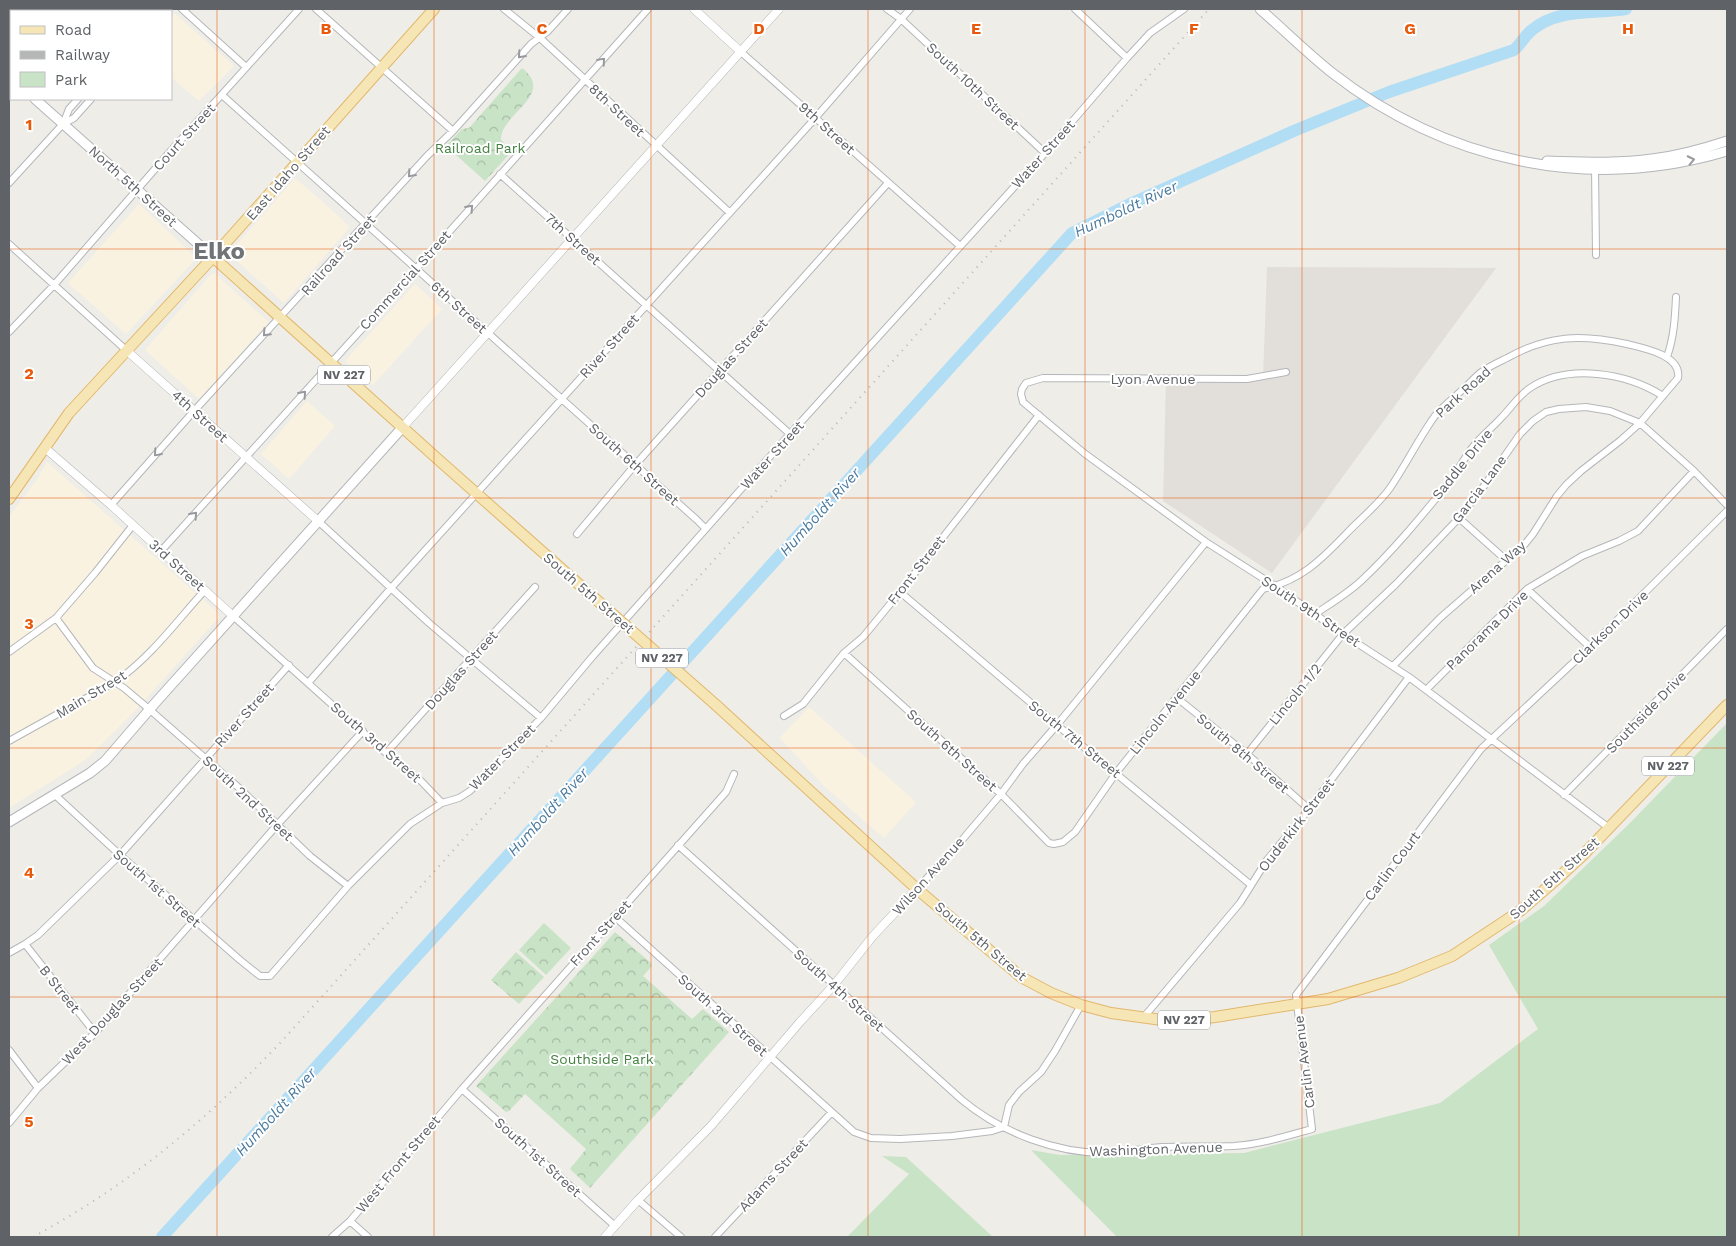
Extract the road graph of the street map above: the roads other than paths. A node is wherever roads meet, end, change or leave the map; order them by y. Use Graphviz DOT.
graph roads {
  1 [pos="182,9"];
  2 [pos="299,9"];
  3 [pos="316,9"];
  4 [pos="434,9"];
  5 [pos="504,9"];
  6 [pos="568,9"];
  7 [pos="648,9"];
  8 [pos="694,9"];
  9 [pos="779,9"];
  10 [pos="887,9"];
  11 [pos="910,9"];
  12 [pos="1075,9"];
  13 [pos="1184,9"];
  14 [pos="1260,9"];
  15 [pos="901,19"];
  16 [pos="540,38"];
  17 [pos="741,52"];
  18 [pos="1127,58"];
  19 [pos="246,67"];
  20 [pos="381,68"];
  21 [pos="585,81"];
  22 [pos="222,95"];
  23 [pos="36,100"];
  24 [pos="77,100"];
  25 [pos="90,100"];
  26 [pos="816,117"];
  27 [pos="63,124"];
  28 [pos="453,131"];
  29 [pos="1727,141"];
  30 [pos="656,146"];
  31 [pos="1727,151"];
  32 [pos="1045,153"];
  33 [pos="1715,155"];
  34 [pos="1727,158"];
  35 [pos="296,162"];
  36 [pos="1595,166"];
  37 [pos="500,174"];
  38 [pos="9,183"];
  39 [pos="888,183"];
  40 [pos="137,189"];
  41 [pos="729,212"];
  42 [pos="366,224"];
  43 [pos="572,239"];
  44 [pos="9,244"];
  45 [pos="960,246"];
  46 [pos="1596,255"];
  47 [pos="213,257"];
  48 [pos="416,269"];
  49 [pos="54,285"];
  50 [pos="1676,297"];
  51 [pos="646,305"];
  52 [pos="280,318"];
  53 [pos="9,332"];
  54 [pos="487,333"];
  55 [pos="126,350"];
  56 [pos="1667,357"];
  57 [pos="330,363"];
  58 [pos="720,371"];
  59 [pos="1286,372"];
  60 [pos="1022,389"];
  61 [pos="1663,396"];
  62 [pos="561,399"];
  63 [pos="194,411"];
  64 [pos="1039,415"];
  65 [pos="1640,423"];
  66 [pos="402,428"];
  67 [pos="790,434"];
  68 [pos="45,448"];
  69 [pos="246,457"];
  70 [pos="635,465"];
  71 [pos="1694,471"];
  72 [pos="476,494"];
  73 [pos="9,499"];
  74 [pos="111,505"];
  75 [pos="1727,505"];
  76 [pos="1727,511"];
  77 [pos="1459,518"];
  78 [pos="318,521"];
  79 [pos="133,525"];
  80 [pos="706,529"];
  81 [pos="577,534"];
  82 [pos="1206,542"];
  83 [pos="161,551"];
  84 [pos="1506,560"];
  85 [pos="1275,586"];
  86 [pos="392,587"];
  87 [pos="535,587"];
  88 [pos="1528,589"];
  89 [pos="204,590"];
  90 [pos="900,592"];
  91 [pos="1315,614"];
  92 [pos="233,616"];
  93 [pos="56,618"];
  94 [pos="1727,628"];
  95 [pos="1343,634"];
  96 [pos="1590,647"];
  97 [pos="9,652"];
  98 [pos="844,653"];
  99 [pos="471,659"];
  100 [pos="289,666"];
  101 [pos="1393,666"];
  102 [pos="1409,677"];
  103 [pos="115,682"];
  104 [pos="308,683"];
  105 [pos="1426,690"];
  106 [pos="1177,698"];
  107 [pos="1727,705"];
  108 [pos="149,709"];
  109 [pos="784,716"];
  110 [pos="541,718"];
  111 [pos="1057,725"];
  112 [pos="362,731"];
  113 [pos="1490,739"];
  114 [pos="9,741"];
  115 [pos="387,752"];
  116 [pos="1247,754"];
  117 [pos="205,758"];
  118 [pos="1116,773"];
  119 [pos="734,774"];
  120 [pos="54,794"];
  121 [pos="1001,794"];
  122 [pos="1564,795"];
  123 [pos="442,803"];
  124 [pos="1309,809"];
  125 [pos="9,822"];
  126 [pos="277,825"];
  127 [pos="1610,828"];
  128 [pos="1059,843"];
  129 [pos="678,845"];
  130 [pos="120,855"];
  131 [pos="1252,885"];
  132 [pos="348,886"];
  133 [pos="917,888"];
  134 [pos="614,916"];
  135 [pos="195,920"];
  136 [pos="26,944"];
  137 [pos="9,953"];
  138 [pos="264,977"];
  139 [pos="834,985"];
  140 [pos="1297,1000"];
  141 [pos="1081,1004"];
  142 [pos="1143,1018"];
  143 [pos="95,1033"];
  144 [pos="9,1050"];
  145 [pos="770,1057"];
  146 [pos="38,1088"];
  147 [pos="462,1089"];
  148 [pos="831,1113"];
  149 [pos="9,1123"];
  150 [pos="1004,1127"];
  151 [pos="1312,1129"];
  152 [pos="638,1200"];
  153 [pos="350,1221"];
  154 [pos="615,1226"];
  155 [pos="332,1237"];
  156 [pos="368,1237"];
  157 [pos="605,1237"];
  158 [pos="681,1237"];
  159 [pos="715,1237"];
  1 -- 19 [label="street"];
  2 -- 19 [label="street, Court Street"];
  3 -- 20 [label="street"];
  4 -- 20 [label="main road, East Idaho Street"];
  5 -- 16 [label="street, 8th Street"];
  6 -- 16 [label="street, Railroad Street"];
  21 -- 7 [label="street, Commercial Street, one-way"];
  8 -- 17 [label="street, 9th Street"];
  9 -- 17 [label="street"];
  10 -- 15 [label="street, South 10th Street"];
  11 -- 15 [label="street, River Street"];
  12 -- 18 [label="street"];
  13 -- 18 [label="street, Water Street"];
  14 -- 36 [label="main road"];
  15 -- 26 [label="street, River Street"];
  15 -- 32 [label="street, South 10th Street"];
  16 -- 21 [label="street, 8th Street"];
  16 -- 28 [label="street, Railroad Street, one-way"];
  17 -- 26 [label="street, 9th Street"];
  17 -- 30 [label="street"];
  18 -- 32 [label="street, Water Street"];
  19 -- 22 [label="street, Court Street"];
  20 -- 28 [label="street"];
  20 -- 35 [label="main road, East Idaho Street"];
  21 -- 30 [label="street, 8th Street"];
  21 -- 37 [label="street, Commercial Street"];
  22 -- 35 [label="street, 6th Street"];
  22 -- 40 [label="street, Court Street"];
  23 -- 27 [label="main road, North 5th Street"];
  24 -- 27 [label="street"];
  25 -- 27 [label="street"];
  26 -- 39 [label="street, 9th Street"];
  26 -- 41 [label="street, River Street"];
  27 -- 38 [label="street"];
  27 -- 40 [label="main road, North 5th Street"];
  28 -- 42 [label="street, Railroad Street, one-way"];
  29 -- 36 [label="main road"];
  30 -- 41 [label="street, 8th Street"];
  30 -- 43 [label="street"];
  31 -- 33 [label="main road"];
  32 -- 45 [label="street, Water Street"];
  33 -- 34 [label="main road"];
  36 -- 33 [label="main road, one-way"];
  35 -- 42 [label="street, 6th Street"];
  35 -- 47 [label="main road, East Idaho Street"];
  36 -- 46 [label="street"];
  37 -- 43 [label="street, 7th Street"];
  48 -- 37 [label="street, Commercial Street, one-way"];
  39 -- 45 [label="street, 9th Street"];
  39 -- 58 [label="street, Douglas Street"];
  40 -- 47 [label="main road, North 5th Street"];
  40 -- 49 [label="street, Court Street"];
  41 -- 51 [label="street, River Street"];
  42 -- 48 [label="street, 6th Street"];
  42 -- 52 [label="street, Railroad Street"];
  43 -- 51 [label="street, 7th Street"];
  43 -- 54 [label="street"];
  44 -- 49 [label="street, 4th Street"];
  45 -- 67 [label="street, Water Street"];
  47 -- 52 [label="main road, North 5th Street / NV 227"];
  47 -- 55 [label="main road, East Idaho Street"];
  48 -- 54 [label="street, 6th Street"];
  48 -- 57 [label="street, Commercial Street"];
  49 -- 53 [label="street, Court Street"];
  49 -- 55 [label="street, 4th Street"];
  50 -- 56 [label="street"];
  51 -- 58 [label="street"];
  51 -- 62 [label="street, River Street"];
  52 -- 57 [label="main road, North 5th Street / NV 227"];
  52 -- 63 [label="street, Railroad Street, one-way"];
  54 -- 62 [label="street, 6th Street"];
  54 -- 66 [label="street"];
  55 -- 63 [label="street, 4th Street"];
  55 -- 68 [label="main road, East Idaho Street"];
  56 -- 61 [label="street"];
  56 -- 85 [label="street, Park Road"];
  57 -- 66 [label="main road, North 5th Street / NV 227"];
  69 -- 57 [label="street, Commercial Street, one-way"];
  58 -- 67 [label="street"];
  58 -- 70 [label="street, Douglas Street"];
  59 -- 60 [label="street, Lyon Avenue"];
  60 -- 64 [label="street, South 9th Street"];
  61 -- 65 [label="street"];
  61 -- 91 [label="street, Saddle Drive"];
  62 -- 70 [label="street, South 6th Street"];
  62 -- 72 [label="street, River Street"];
  63 -- 69 [label="street, 4th Street"];
  63 -- 74 [label="street, Railroad Street, one-way"];
  64 -- 82 [label="street, South 9th Street"];
  64 -- 90 [label="street, Front Street"];
  65 -- 71 [label="street, Garcia Lane"];
  65 -- 77 [label="street, Garcia Lane"];
  65 -- 84 [label="street, Arena Way"];
  66 -- 72 [label="main road, North 5th Street / NV 227"];
  66 -- 78 [label="main road"];
  67 -- 80 [label="street, Water Street"];
  68 -- 73 [label="main road, East Idaho Street"];
  68 -- 74 [label="street, 3rd Street"];
  69 -- 78 [label="street, 4th Street"];
  83 -- 69 [label="street, Commercial Street, one-way"];
  70 -- 80 [label="street, South 6th Street"];
  70 -- 81 [label="street, Douglas Street"];
  71 -- 75 [label="street, Garcia Lane"];
  71 -- 88 [label="street, Panorama Drive"];
  72 -- 86 [label="street, River Street"];
  72 -- 133 [label="main road, South 5th Street / NV 227, bridge"];
  74 -- 79 [label="street, 3rd Street"];
  76 -- 96 [label="street, Clarkson Drive"];
  77 -- 84 [label="street"];
  77 -- 95 [label="street, Garcia Lane"];
  78 -- 86 [label="street, 4th Street"];
  78 -- 92 [label="main road"];
  79 -- 83 [label="street, 3rd Street"];
  79 -- 93 [label="street"];
  80 -- 110 [label="street, Water Street"];
  82 -- 85 [label="street, South 9th Street"];
  82 -- 111 [label="street, Wilson Avenue"];
  83 -- 89 [label="street, 3rd Street"];
  84 -- 101 [label="street, Arena Way"];
  85 -- 91 [label="street, South 9th Street"];
  85 -- 106 [label="street, Lincoln Avenue"];
  86 -- 99 [label="street"];
  86 -- 104 [label="street, River Street"];
  87 -- 99 [label="street, Douglas Street"];
  88 -- 96 [label="street"];
  88 -- 105 [label="street, Panorama Drive"];
  89 -- 92 [label="street, 3rd Street"];
  89 -- 103 [label="street, Main Street"];
  90 -- 98 [label="street, Front Street"];
  90 -- 111 [label="street, South 7th Street"];
  91 -- 95 [label="street, South 9th Street"];
  92 -- 100 [label="street, 3rd Street"];
  92 -- 108 [label="main road"];
  93 -- 97 [label="street"];
  93 -- 103 [label="street, South 2nd Street"];
  94 -- 122 [label="street, Southside Drive"];
  95 -- 101 [label="street, South 9th Street"];
  95 -- 116 [label="street, Lincoln 1/2"];
  96 -- 113 [label="street, Clarkson Drive"];
  98 -- 109 [label="street, Front Street"];
  98 -- 121 [label="street, South 6th Street"];
  99 -- 110 [label="street"];
  99 -- 115 [label="street, Douglas Street"];
  100 -- 104 [label="street, 3rd Street"];
  100 -- 117 [label="street, River Street"];
  101 -- 102 [label="street, South 9th Street"];
  102 -- 105 [label="street, South 9th Street"];
  102 -- 124 [label="street, Ouderkirk Street"];
  103 -- 108 [label="street, South 2nd Street"];
  103 -- 114 [label="street, Main Street"];
  104 -- 112 [label="street, South 3rd Street"];
  105 -- 113 [label="street, South 9th Street"];
  106 -- 116 [label="street, South 8th Street"];
  106 -- 118 [label="street, Lincoln Avenue"];
  107 -- 127 [label="main road, NV 227"];
  108 -- 117 [label="street, South 2nd Street"];
  108 -- 120 [label="main road"];
  110 -- 123 [label="street, Water Street"];
  111 -- 118 [label="street, South 7th Street"];
  111 -- 121 [label="street, Wilson Avenue"];
  112 -- 115 [label="street, South 3rd Street"];
  112 -- 126 [label="street"];
  113 -- 122 [label="street, South 9th Street"];
  113 -- 140 [label="street, Carlin Court"];
  115 -- 123 [label="street, South 3rd Street"];
  116 -- 124 [label="street, South 8th Street"];
  117 -- 126 [label="street, South 2nd Street"];
  117 -- 130 [label="street, River Street"];
  118 -- 128 [label="street, Lincoln Avenue"];
  118 -- 131 [label="street, South 7th Street"];
  119 -- 129 [label="street, Front Street"];
  120 -- 125 [label="main road"];
  120 -- 130 [label="street, South 1st Street"];
  121 -- 128 [label="street, South 6th Street"];
  121 -- 133 [label="street, Wilson Avenue"];
  122 -- 127 [label="street, South 9th Street"];
  123 -- 132 [label="street, Water Street"];
  124 -- 131 [label="street, Ouderkirk Street"];
  126 -- 132 [label="street, South 2nd Street"];
  126 -- 135 [label="street"];
  127 -- 140 [label="main road, South 5th Street / NV 227"];
  129 -- 134 [label="street, Front Street"];
  129 -- 139 [label="street, South 4th Street"];
  130 -- 135 [label="street, South 1st Street"];
  130 -- 136 [label="street, River Street"];
  131 -- 142 [label="street, Ouderkirk Street"];
  132 -- 138 [label="street, Water Street"];
  133 -- 139 [label="street, Wilson Avenue"];
  133 -- 141 [label="main road, South 5th Street / NV 227"];
  134 -- 145 [label="street, South 3rd Street"];
  134 -- 147 [label="street, Front Street"];
  135 -- 138 [label="street, South 1st Street"];
  135 -- 143 [label="street, West Douglas Street"];
  136 -- 137 [label="street, River Street"];
  136 -- 143 [label="street, B Street"];
  139 -- 145 [label="street, Wilson Avenue"];
  139 -- 150 [label="street, South 4th Street"];
  140 -- 142 [label="main road, South 5th Street / NV 227"];
  140 -- 151 [label="street, Carlin Avenue"];
  141 -- 142 [label="main road, South 5th Street / NV 227"];
  141 -- 150 [label="street"];
  143 -- 146 [label="street, West Douglas Street"];
  144 -- 146 [label="street"];
  145 -- 148 [label="street, South 3rd Street"];
  145 -- 152 [label="street, Wilson Avenue"];
  146 -- 149 [label="street, West Douglas Street"];
  147 -- 153 [label="street, West Front Street"];
  147 -- 154 [label="street, South 1st Street"];
  148 -- 150 [label="street"];
  148 -- 159 [label="street, Adams Street"];
  150 -- 151 [label="street, Washington Avenue"];
  152 -- 154 [label="street, Wilson Avenue"];
  152 -- 158 [label="street"];
  153 -- 155 [label="street, West Front Street"];
  153 -- 156 [label="street"];
  154 -- 157 [label="street, Wilson Avenue"];
}
